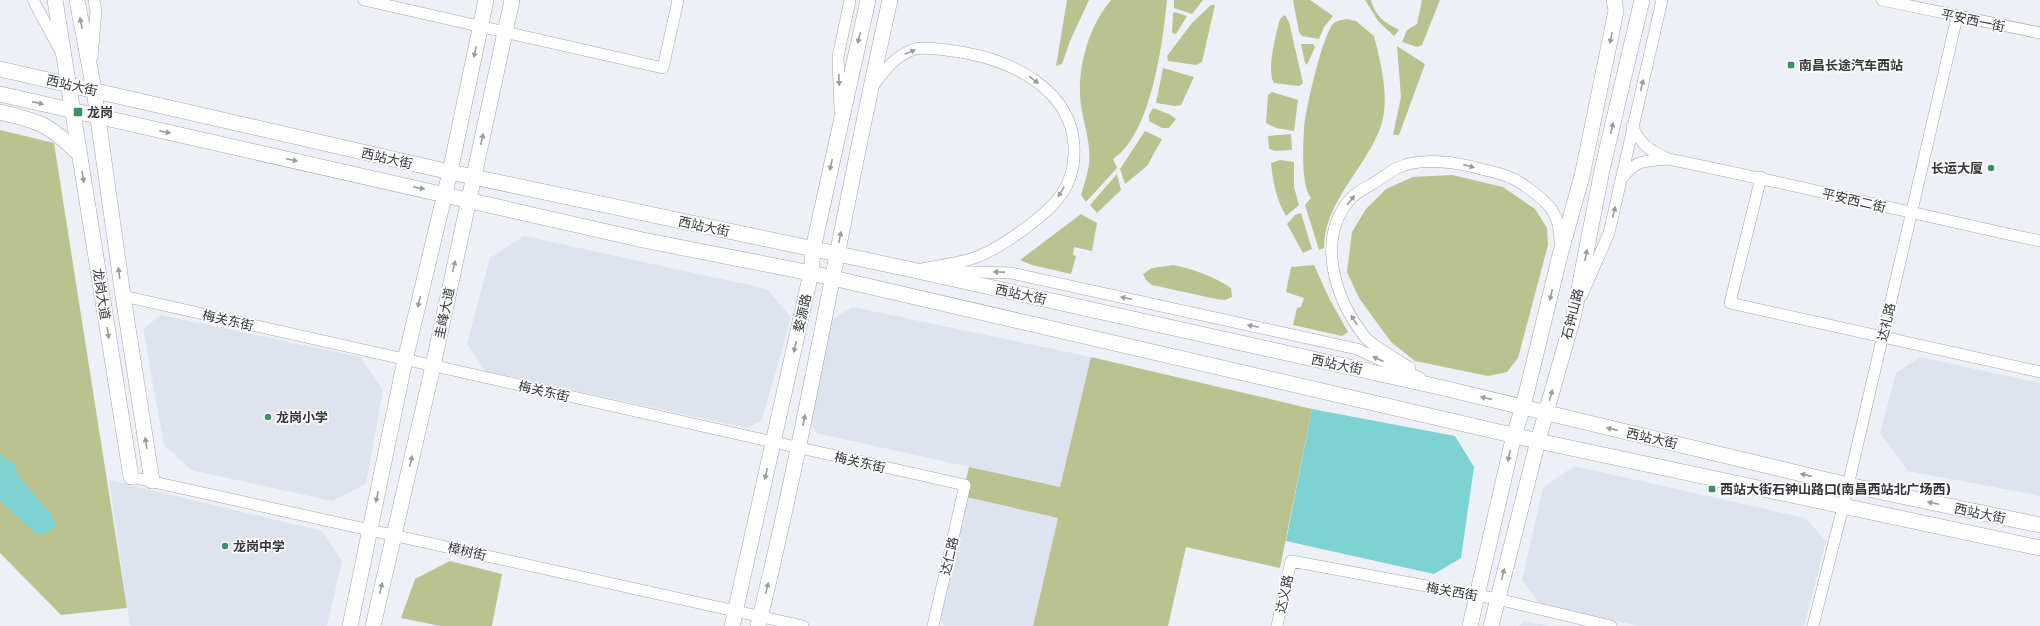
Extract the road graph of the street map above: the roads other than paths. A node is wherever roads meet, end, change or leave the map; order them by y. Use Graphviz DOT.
graph roads {
  1 [pos="33,0"];
  2 [pos="55,0"];
  3 [pos="77,0"];
  4 [pos="94,0"];
  5 [pos="364,0"];
  6 [pos="486,0"];
  7 [pos="512,0"];
  8 [pos="678,0"];
  9 [pos="844,0"];
  10 [pos="850,0"];
  11 [pos="868,0"];
  12 [pos="890,0"];
  13 [pos="1614,0"];
  14 [pos="1642,0"];
  15 [pos="1662,0"];
  16 [pos="1882,0"];
  17 [pos="1956,17"];
  18 [pos="846,20"];
  19 [pos="480,26"];
  20 [pos="505,32"];
  21 [pos="2040,34"];
  22 [pos="65,61"];
  23 [pos="0,69"];
  24 [pos="90,72"];
  25 [pos="69,84"];
  26 [pos="872,86"];
  27 [pos="94,90"];
  28 [pos="0,94"];
  29 [pos="73,111"];
  30 [pos="0,112"];
  31 [pos="97,117"];
  32 [pos="840,120"];
  33 [pos="1632,126"];
  34 [pos="80,155"];
  35 [pos="1668,159"];
  36 [pos="450,172"];
  37 [pos="473,177"];
  38 [pos="1760,177"];
  39 [pos="1621,179"];
  40 [pos="445,194"];
  41 [pos="468,200"];
  42 [pos="1911,213"];
  43 [pos="2040,241"];
  44 [pos="813,249"];
  45 [pos="836,255"];
  46 [pos="1560,255"];
  47 [pos="914,270"];
  48 [pos="811,273"];
  49 [pos="831,279"];
  50 [pos="123,296"];
  51 [pos="1574,314"];
  52 [pos="1882,337"];
  53 [pos="405,360"];
  54 [pos="433,366"];
  55 [pos="2040,372"];
  56 [pos="1439,387"];
  57 [pos="1523,407"];
  58 [pos="1546,413"];
  59 [pos="1514,435"];
  60 [pos="1538,441"];
  61 [pos="773,442"];
  62 [pos="798,448"];
  63 [pos="131,477"];
  64 [pos="152,481"];
  65 [pos="965,485"];
  66 [pos="1848,485"];
  67 [pos="1843,507"];
  68 [pos="2040,526"];
  69 [pos="370,530"];
  70 [pos="393,535"];
  71 [pos="2040,548"];
  72 [pos="1291,561"];
  73 [pos="1477,595"];
  74 [pos="1497,599"];
  75 [pos="735,611"];
  76 [pos="760,621"];
  77 [pos="350,626"];
  78 [pos="373,626"];
  79 [pos="732,626"];
  80 [pos="803,626"];
  81 [pos="933,626"];
  82 [pos="1277,626"];
  83 [pos="1470,626"];
  84 [pos="1491,626"];
  85 [pos="1611,626"];
  86 [pos="1813,626"];
  1 -- 22 [label="street"];
  2 -- 22 [label="main road, 龙岗大道"];
  24 -- 3 [label="main road, 龙岗大道, one-way"];
  4 -- 24 [label="street"];
  5 -- 19 [label="street"];
  6 -- 19 [label="main road, 圭峰大道"];
  7 -- 20 [label="main road, 圭峰大道"];
  8 -- 20 [label="street"];
  9 -- 18 [label="street"];
  10 -- 18 [label="street"];
  11 -- 32 [label="main road, 婺源路, one-way"];
  12 -- 26 [label="main road, 婺源路"];
  13 -- 46 [label="main road, 石钟山路, one-way"];
  51 -- 14 [label="main road, 石钟山路, one-way"];
  33 -- 15 [label="street, one-way"];
  16 -- 17 [label="street, 平安西一街"];
  17 -- 21 [label="street, 平安西一街"];
  17 -- 42 [label="street, 达礼路"];
  18 -- 32 [label="street, one-way"];
  19 -- 20 [label="street"];
  19 -- 36 [label="main road, 圭峰大道, one-way"];
  37 -- 20 [label="main road, 圭峰大道, one-way"];
  22 -- 25 [label="main road, 龙岗大道"];
  23 -- 25 [label="main road, 西站大街"];
  24 -- 27 [label="main road, 龙岗大道"];
  25 -- 27 [label="main road, 西站大街"];
  25 -- 29 [label="main road, 龙岗大道"];
  45 -- 26 [label="main road, 婺源路, one-way"];
  26 -- 47 [label="street, one-way"];
  27 -- 31 [label="main road, 龙岗大道"];
  27 -- 36 [label="main road, 西站大街"];
  28 -- 29 [label="main road, 西站大街, one-way"];
  29 -- 31 [label="main road, 西站大街"];
  29 -- 34 [label="main road, 龙岗大道"];
  30 -- 34 [label="main road"];
  31 -- 40 [label="main road, 西站大街, one-way"];
  50 -- 31 [label="main road, 龙岗大道, one-way"];
  32 -- 44 [label="main road, 婺源路, one-way"];
  33 -- 35 [label="street"];
  33 -- 39 [label="street"];
  34 -- 63 [label="main road, 龙岗大道, one-way"];
  35 -- 38 [label="street, 平安西二街"];
  35 -- 39 [label="street"];
  36 -- 37 [label="main road, 西站大街"];
  36 -- 40 [label="main road, 圭峰大道"];
  37 -- 41 [label="main road, 圭峰大道"];
  37 -- 44 [label="main road, 西站大街"];
  38 -- 42 [label="street, 平安西二街"];
  38 -- 52 [label="street"];
  51 -- 39 [label="street, one-way"];
  40 -- 41 [label="main road, 西站大街"];
  40 -- 53 [label="main road, 圭峰大道, one-way"];
  41 -- 48 [label="main road, 西站大街"];
  54 -- 41 [label="main road, 圭峰大道, one-way"];
  42 -- 43 [label="street, 平安西二街"];
  42 -- 52 [label="street, 达礼路"];
  44 -- 45 [label="main road, 西站大街"];
  44 -- 48 [label="main road, 婺源路"];
  45 -- 47 [label="main road, 西站大街"];
  45 -- 49 [label="main road, 婺源路"];
  56 -- 46 [label="street, one-way"];
  46 -- 57 [label="main road, 石钟山路, one-way"];
  56 -- 47 [label="main road, 西站大街, one-way"];
  48 -- 49 [label="main road, 西站大街"];
  48 -- 61 [label="main road, 婺源路, one-way"];
  49 -- 59 [label="main road, 西站大街"];
  62 -- 49 [label="main road, 婺源路, one-way"];
  50 -- 53 [label="street, 梅关东街"];
  64 -- 50 [label="main road, 龙岗大道, one-way"];
  58 -- 51 [label="main road, 石钟山路, one-way"];
  52 -- 55 [label="street"];
  52 -- 66 [label="street, 达礼路"];
  53 -- 54 [label="street, 梅关东街"];
  53 -- 69 [label="main road, 圭峰大道, one-way"];
  54 -- 61 [label="street, 梅关东街"];
  70 -- 54 [label="main road, 圭峰大道, one-way"];
  57 -- 56 [label="main road, 西站大街, one-way"];
  57 -- 58 [label="main road, 西站大街"];
  57 -- 59 [label="main road, 石钟山路"];
  58 -- 60 [label="main road, 石钟山路"];
  66 -- 58 [label="main road, 西站大街, one-way"];
  59 -- 60 [label="main road, 西站大街"];
  59 -- 73 [label="main road, 石钟山路, one-way"];
  60 -- 67 [label="main road, 西站大街"];
  74 -- 60 [label="main road, 石钟山路, one-way"];
  61 -- 62 [label="street, 梅关东街"];
  61 -- 75 [label="main road, 婺源路, one-way"];
  62 -- 65 [label="street, 梅关东街"];
  76 -- 62 [label="main road, 婺源路, one-way"];
  63 -- 64 [label="street, 樟树街"];
  64 -- 69 [label="street, 樟树街"];
  65 -- 81 [label="street, 达仁路"];
  66 -- 67 [label="street, 达礼路"];
  68 -- 66 [label="main road, 西站大街, one-way"];
  67 -- 71 [label="main road, 西站大街"];
  67 -- 86 [label="street, 达礼路"];
  69 -- 70 [label="street, 樟树街"];
  69 -- 77 [label="main road, 圭峰大道"];
  70 -- 75 [label="street, 樟树街"];
  78 -- 70 [label="main road, 圭峰大道, one-way"];
  72 -- 73 [label="street, 梅关西街"];
  72 -- 82 [label="street, 达义路"];
  73 -- 74 [label="street, 梅关西街"];
  73 -- 83 [label="main road, 石钟山路"];
  74 -- 84 [label="main road, 石钟山路"];
  74 -- 85 [label="street, 梅关西街"];
  75 -- 76 [label="street, 樟树街"];
  75 -- 79 [label="main road, 婺源路"];
  76 -- 80 [label="street, 樟树街"];
}
